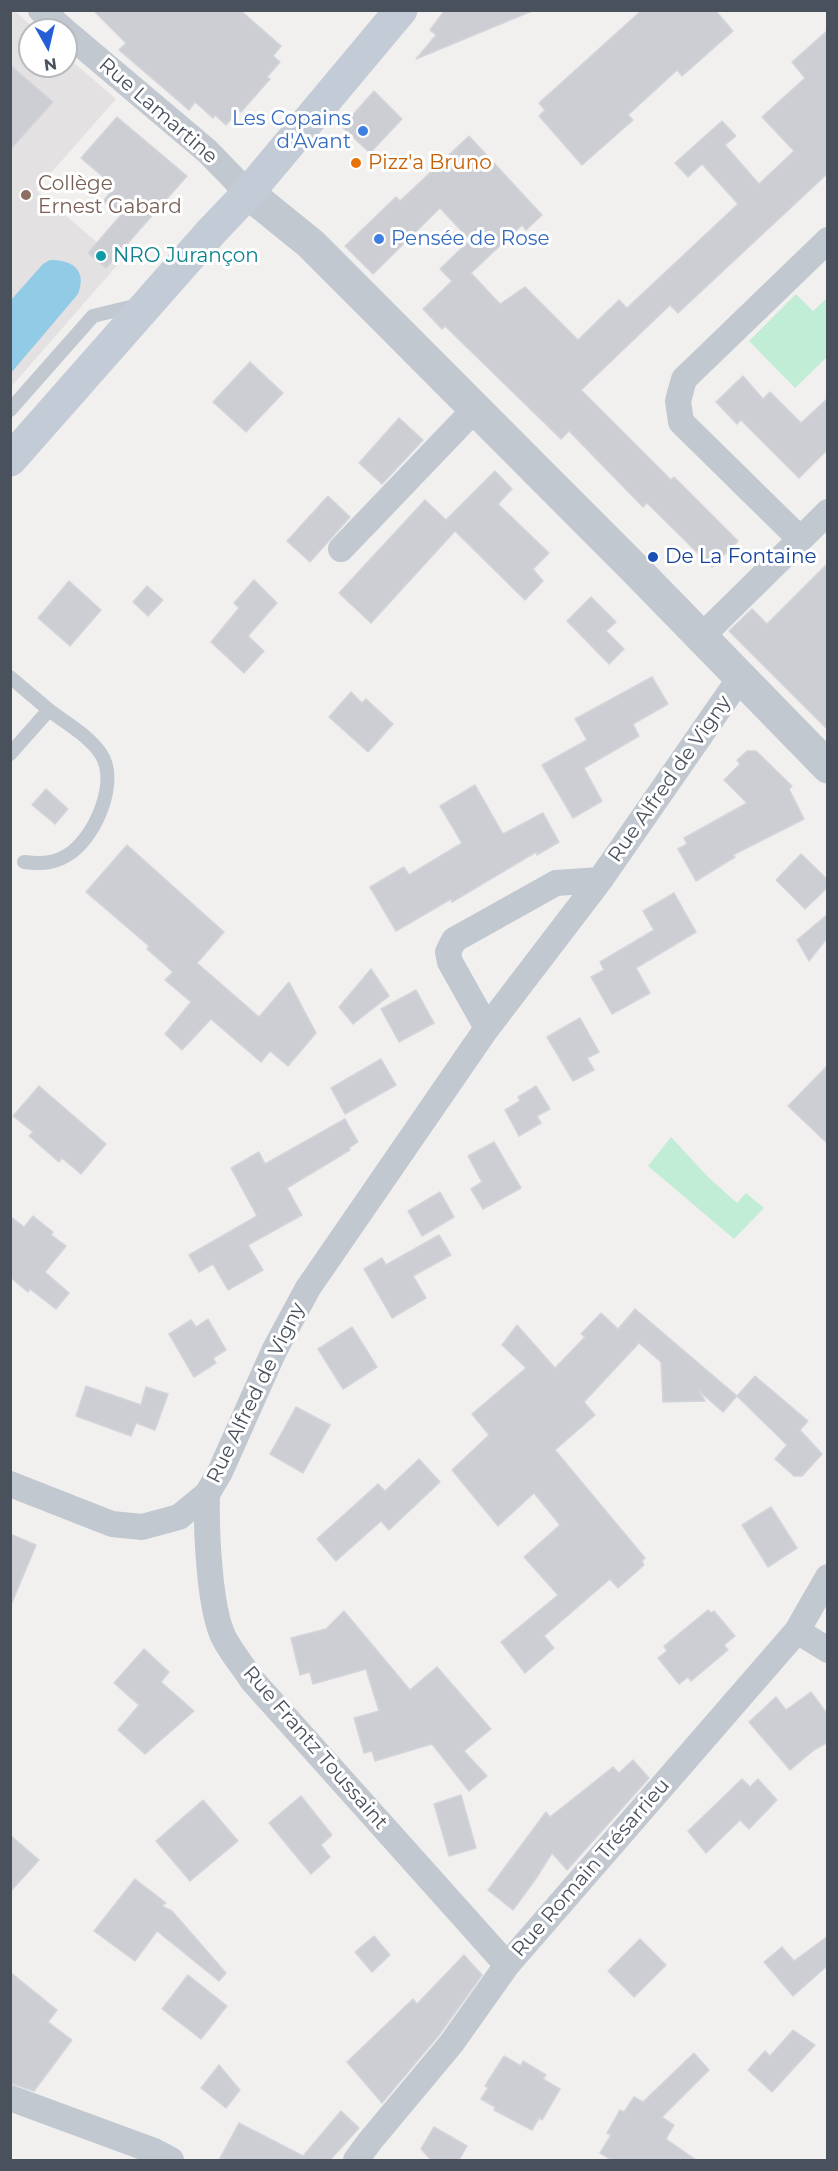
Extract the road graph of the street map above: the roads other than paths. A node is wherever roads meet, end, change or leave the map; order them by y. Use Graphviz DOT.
graph roads {
  1 [pos="401,10"];
  2 [pos="78,42"];
  3 [pos="248,193"];
  4 [pos="828,240"];
  5 [pos="149,303"];
  6 [pos="10,410"];
  7 [pos="474,410"];
  8 [pos="10,460"];
  9 [pos="828,512"];
  10 [pos="800,539"];
  11 [pos="341,549"];
  12 [pos="701,637"];
  13 [pos="10,677"];
  14 [pos="740,678"];
  15 [pos="49,710"];
  16 [pos="10,754"];
  17 [pos="828,767"];
  18 [pos="24,861"];
  19 [pos="600,880"];
  20 [pos="487,1028"];
  21 [pos="10,1484"];
  22 [pos="207,1494"];
  23 [pos="828,1577"];
  24 [pos="797,1631"];
  25 [pos="828,1650"];
  26 [pos="507,1965"];
  27 [pos="10,2098"];
  28 [pos="171,2160"];
  29 [pos="356,2160"];
  1 -- 3 [label="main road"];
  2 -- 3 [label="street, Rue Lamartine"];
  3 -- 5 [label="main road"];
  3 -- 7 [label="street"];
  4 -- 10 [label="street"];
  5 -- 6 [label="lane"];
  5 -- 8 [label="main road"];
  7 -- 11 [label="street"];
  7 -- 12 [label="street"];
  9 -- 10 [label="street"];
  10 -- 12 [label="street"];
  12 -- 14 [label="street"];
  13 -- 15 [label="lane"];
  14 -- 17 [label="street"];
  14 -- 19 [label="street, Rue Alfred de Vigny"];
  15 -- 16 [label="lane"];
  15 -- 18 [label="lane"];
  19 -- 20 [label="street, Rue Alfred de Vigny"];
  19 -- 20 [label="street, Rue Alfred de Vigny"];
  20 -- 22 [label="street, Rue Alfred de Vigny"];
  21 -- 22 [label="street, Rue Alfred de Vigny"];
  22 -- 26 [label="street, Rue Frantz Toussaint"];
  23 -- 24 [label="street, Rue Romain Trésarrieu"];
  24 -- 25 [label="street"];
  24 -- 26 [label="street, Rue Romain Trésarrieu"];
  26 -- 29 [label="street, Rue Romain Trésarrieu"];
  27 -- 28 [label="street"];
}
